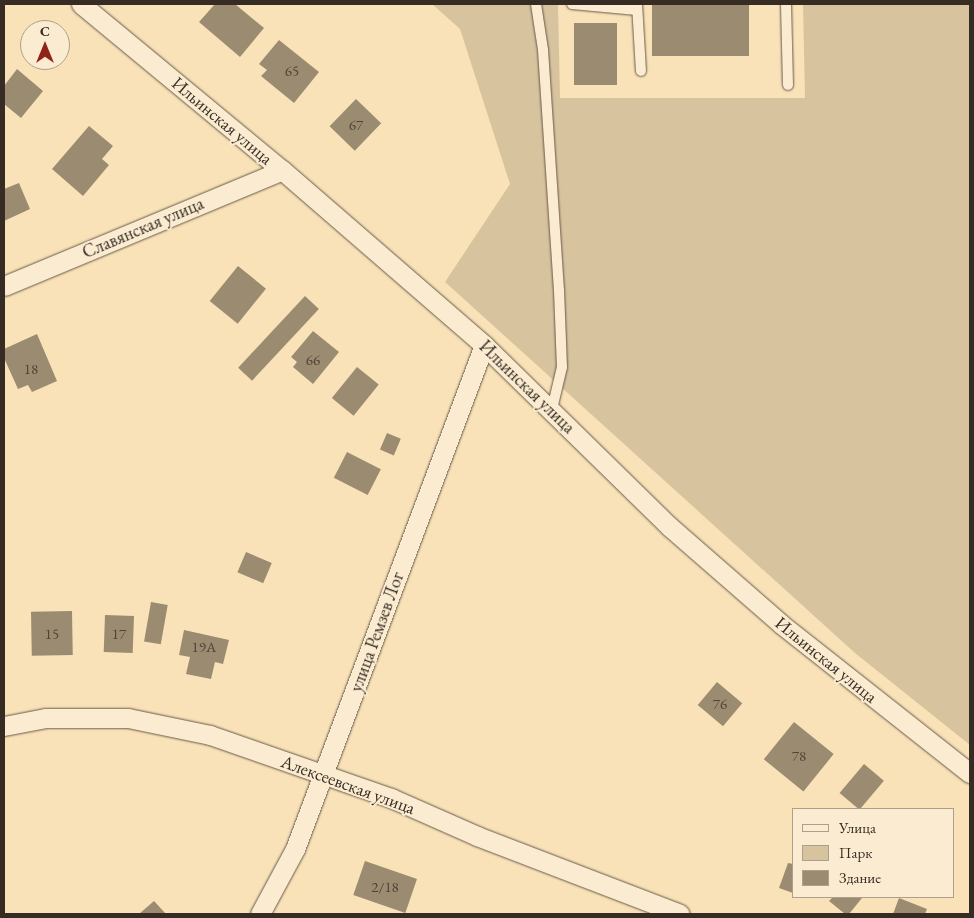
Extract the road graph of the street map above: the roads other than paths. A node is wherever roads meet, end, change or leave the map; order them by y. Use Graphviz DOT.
graph roads {
  1 [pos="81,4"];
  2 [pos="536,4"];
  3 [pos="572,4"];
  4 [pos="786,4"];
  5 [pos="637,7"];
  6 [pos="641,71"];
  7 [pos="788,85"];
  8 [pos="282,170"];
  9 [pos="4,286"];
  10 [pos="484,345"];
  11 [pos="552,409"];
  12 [pos="4,726"];
  13 [pos="970,773"];
  14 [pos="322,776"];
  15 [pos="260,914"];
  16 [pos="680,914"];
  1 -- 8 [label="street, Ильинская улица"];
  2 -- 11 [label="lane"];
  3 -- 5 [label="lane"];
  4 -- 7 [label="lane"];
  5 -- 6 [label="lane"];
  8 -- 9 [label="street, Славянская улица"];
  8 -- 10 [label="street, Ильинская улица"];
  10 -- 11 [label="street, Ильинская улица"];
  10 -- 14 [label="street, улица Ремзев Лог"];
  11 -- 13 [label="street, Ильинская улица"];
  12 -- 14 [label="street, Алексеевская улица"];
  14 -- 15 [label="street, улица Ремзев Лог"];
  14 -- 16 [label="street, Алексеевская улица"];
}
